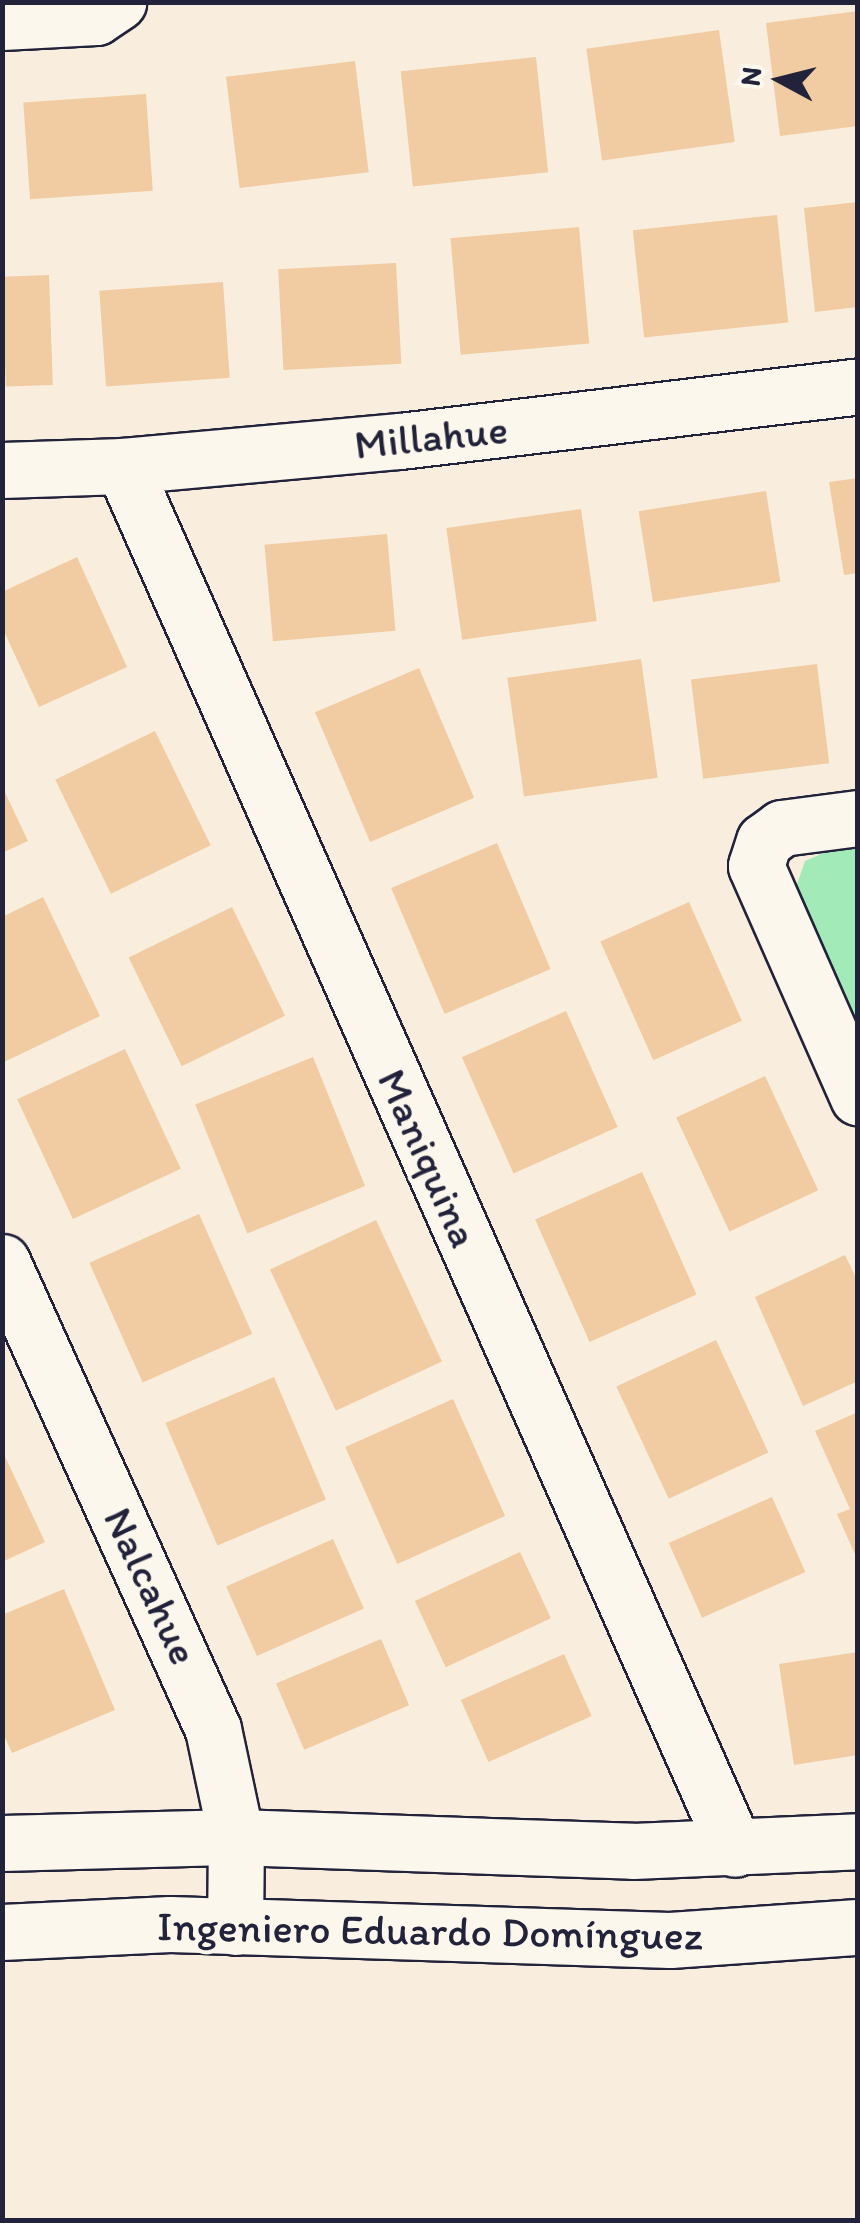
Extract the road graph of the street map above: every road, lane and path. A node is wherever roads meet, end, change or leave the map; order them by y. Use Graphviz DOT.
graph roads {
  1 [pos="118,2"];
  2 [pos="2,22"];
  3 [pos="858,386"];
  4 [pos="123,466"];
  5 [pos="2,470"];
  6 [pos="858,818"];
  7 [pos="858,1097"];
  8 [pos="2,1262"];
  9 [pos="236,1838"];
  10 [pos="858,1841"];
  11 [pos="2,1843"];
  12 [pos="735,1849"];
  13 [pos="235,1927"];
  14 [pos="858,1928"];
  15 [pos="2,1932"];
  1 -- 2 [label="street"];
  3 -- 4 [label="street, Millahue"];
  4 -- 5 [label="street, Millahue"];
  4 -- 12 [label="street, Maniquina"];
  6 -- 7 [label="street"];
  8 -- 9 [label="street, Nalcahue"];
  9 -- 11 [label="street, Ingeniero Eduardo Domínguez"];
  9 -- 12 [label="street, Ingeniero Eduardo Domínguez"];
  9 -- 13 [label="street, Nalcahue"];
  10 -- 12 [label="street, Ingeniero Eduardo Domínguez"];
  13 -- 14 [label="street, Ingeniero Eduardo Domínguez"];
  13 -- 15 [label="street, Ingeniero Eduardo Domínguez"];
}
